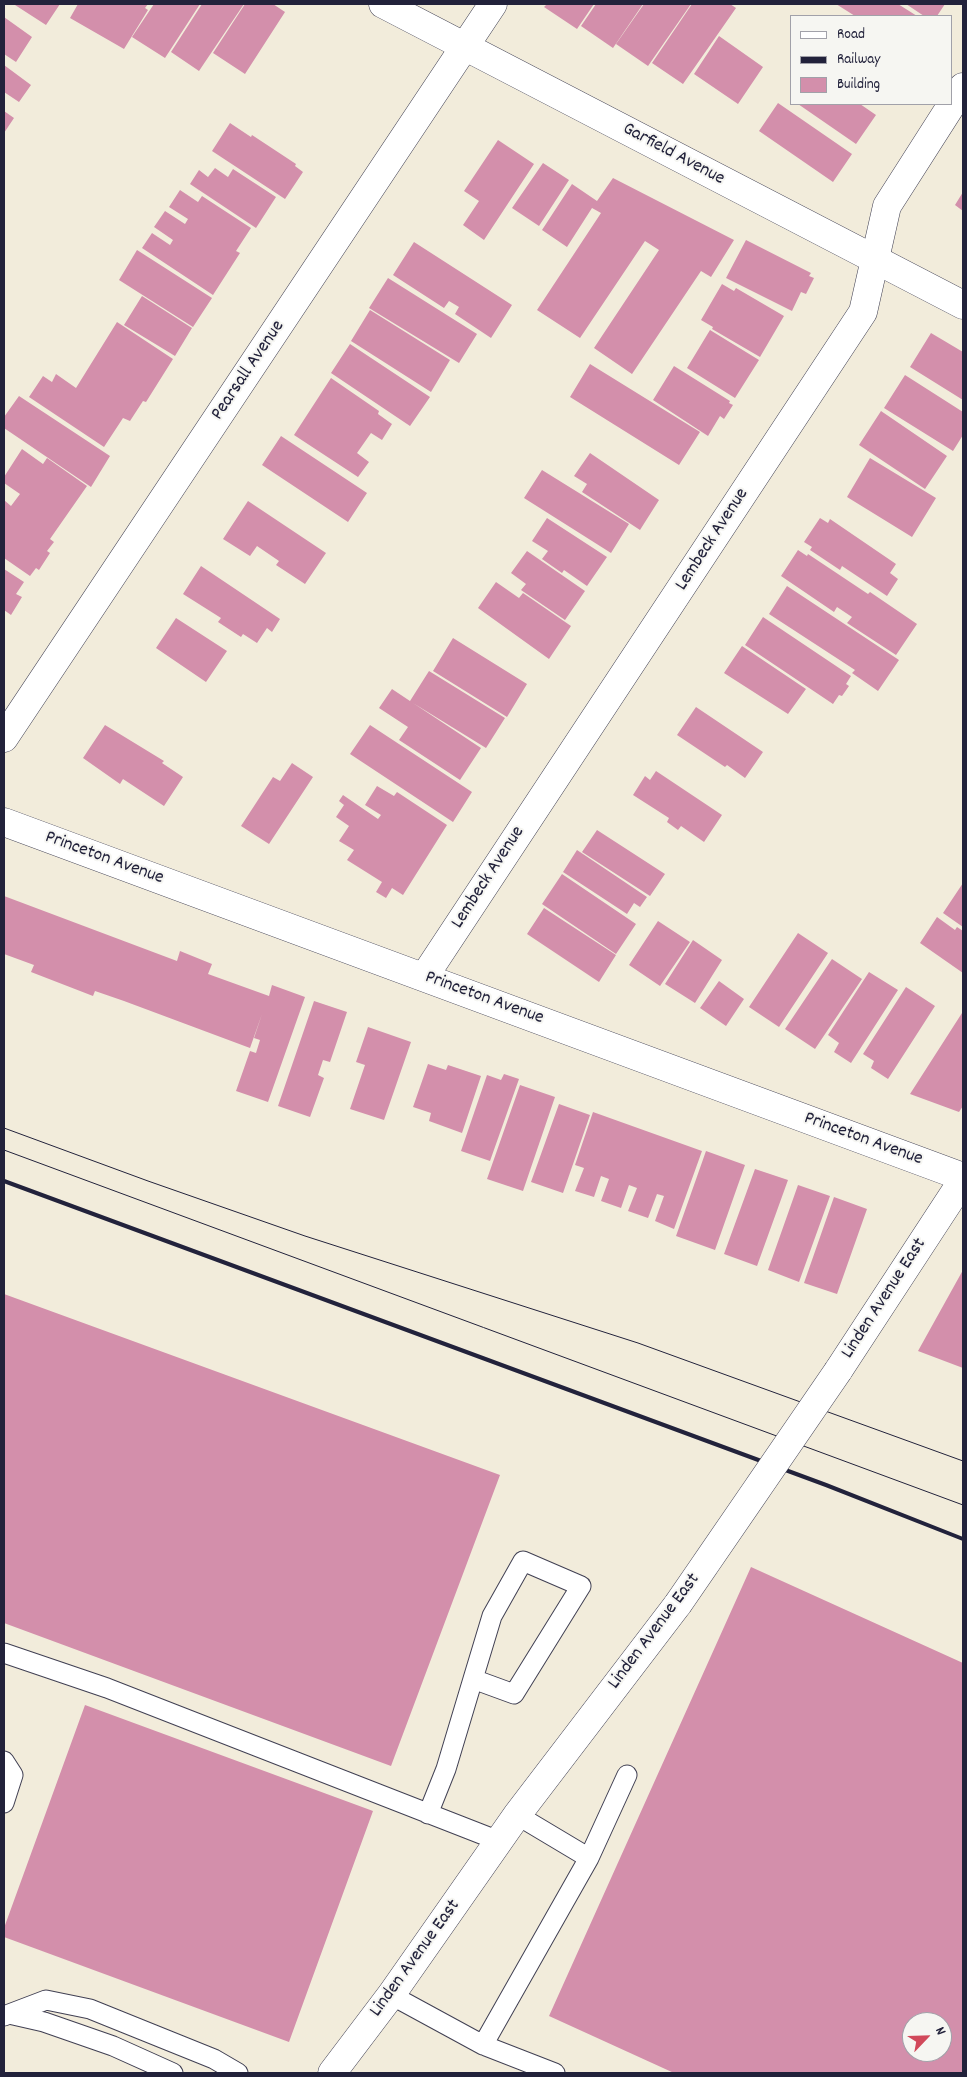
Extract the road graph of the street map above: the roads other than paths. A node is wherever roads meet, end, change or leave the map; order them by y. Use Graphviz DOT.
graph roads {
  1 [pos="383,4"];
  2 [pos="493,4"];
  3 [pos="466,46"];
  4 [pos="963,86"];
  5 [pos="952,103"];
  6 [pos="951,105"];
  7 [pos="874,260"];
  8 [pos="963,304"];
  9 [pos="4,738"];
  10 [pos="4,822"];
  11 [pos="424,977"];
  12 [pos="963,1179"];
  13 [pos="4,1653"];
  14 [pos="473,1679"];
  15 [pos="4,1761"];
  16 [pos="627,1776"];
  17 [pos="4,1803"];
  18 [pos="428,1814"];
  19 [pos="517,1815"];
  20 [pos="499,1841"];
  21 [pos="588,1858"];
  22 [pos="391,1995"];
  23 [pos="6,2015"];
  24 [pos="483,2045"];
  25 [pos="173,2073"];
  26 [pos="238,2073"];
  27 [pos="332,2073"];
  28 [pos="555,2073"];
  1 -- 3 [label="street, Garfield Avenue"];
  2 -- 3 [label="street, Pearsall Avenue"];
  3 -- 7 [label="street, Garfield Avenue"];
  3 -- 9 [label="street, Pearsall Avenue"];
  4 -- 5 [label="street, Lembeck Avenue"];
  6 -- 7 [label="street, Lembeck Avenue"];
  7 -- 8 [label="street, Garfield Avenue"];
  7 -- 11 [label="street, Lembeck Avenue"];
  10 -- 11 [label="street, Princeton Avenue"];
  11 -- 12 [label="street, Princeton Avenue"];
  12 -- 19 [label="street, Linden Avenue East, bridge"];
  13 -- 18 [label="lane"];
  14 -- 14 [label="lane"];
  14 -- 18 [label="lane"];
  15 -- 17 [label="lane"];
  16 -- 21 [label="lane"];
  18 -- 20 [label="lane"];
  19 -- 20 [label="street, Linden Avenue East"];
  19 -- 21 [label="lane"];
  20 -- 22 [label="street, Linden Avenue East"];
  21 -- 24 [label="lane"];
  22 -- 24 [label="lane"];
  22 -- 27 [label="street, Linden Avenue East"];
  23 -- 25 [label="lane"];
  23 -- 26 [label="lane"];
  24 -- 28 [label="lane"];
}
